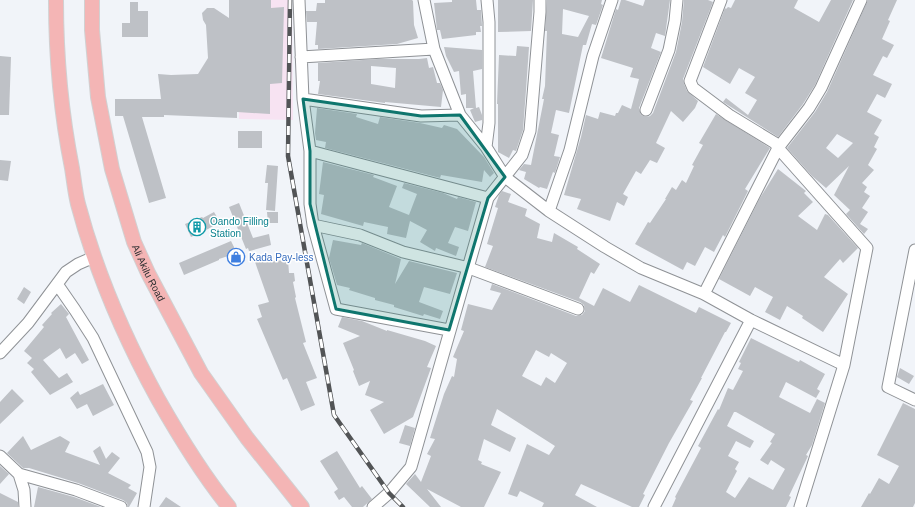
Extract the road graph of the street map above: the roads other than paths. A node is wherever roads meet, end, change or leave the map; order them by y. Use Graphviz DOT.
graph roads {
  1 [pos="56,0"];
  2 [pos="92,0"];
  3 [pos="299,0"];
  4 [pos="424,0"];
  5 [pos="487,0"];
  6 [pos="540,0"];
  7 [pos="612,0"];
  8 [pos="677,0"];
  9 [pos="721,0"];
  10 [pos="861,0"];
  11 [pos="434,50"];
  12 [pos="301,57"];
  13 [pos="303,99"];
  14 [pos="646,110"];
  15 [pos="460,115"];
  16 [pos="486,148"];
  17 [pos="778,148"];
  18 [pos="310,151"];
  19 [pos="504,176"];
  20 [pos="488,198"];
  21 [pos="549,211"];
  22 [pos="313,225"];
  23 [pos="915,250"];
  24 [pos="94,257"];
  25 [pos="469,268"];
  26 [pos="57,284"];
  27 [pos="704,294"];
  28 [pos="578,310"];
  29 [pos="751,320"];
  30 [pos="449,330"];
  31 [pos="0,353"];
  32 [pos="844,365"];
  33 [pos="915,400"];
  34 [pos="0,456"];
  35 [pos="19,474"];
  36 [pos="802,506"];
  37 [pos="25,507"];
  38 [pos="120,507"];
  39 [pos="144,507"];
  40 [pos="229,507"];
  41 [pos="302,507"];
  42 [pos="373,507"];
  43 [pos="654,507"];
  1 -- 24 [label="main road"];
  2 -- 41 [label="main road, Ali Akilu Road"];
  3 -- 12 [label="street"];
  4 -- 11 [label="street"];
  5 -- 16 [label="street"];
  6 -- 19 [label="street"];
  7 -- 21 [label="street"];
  8 -- 14 [label="street"];
  9 -- 17 [label="street"];
  10 -- 17 [label="street"];
  11 -- 12 [label="street"];
  11 -- 15 [label="street"];
  12 -- 13 [label="street"];
  13 -- 15 [label="street"];
  13 -- 18 [label="street"];
  15 -- 16 [label="street"];
  16 -- 19 [label="street"];
  17 -- 27 [label="street"];
  17 -- 32 [label="street"];
  18 -- 20 [label="street"];
  18 -- 22 [label="street"];
  19 -- 20 [label="street"];
  19 -- 21 [label="street"];
  20 -- 25 [label="street"];
  21 -- 27 [label="street"];
  22 -- 25 [label="street"];
  22 -- 30 [label="street"];
  23 -- 33 [label="street"];
  24 -- 26 [label="street"];
  24 -- 40 [label="main road"];
  25 -- 28 [label="street"];
  25 -- 30 [label="street"];
  26 -- 31 [label="street"];
  26 -- 39 [label="street"];
  27 -- 29 [label="street"];
  29 -- 32 [label="street"];
  29 -- 43 [label="street"];
  30 -- 42 [label="street"];
  32 -- 36 [label="street"];
  34 -- 35 [label="street"];
  35 -- 37 [label="street"];
  35 -- 38 [label="street"];
}
